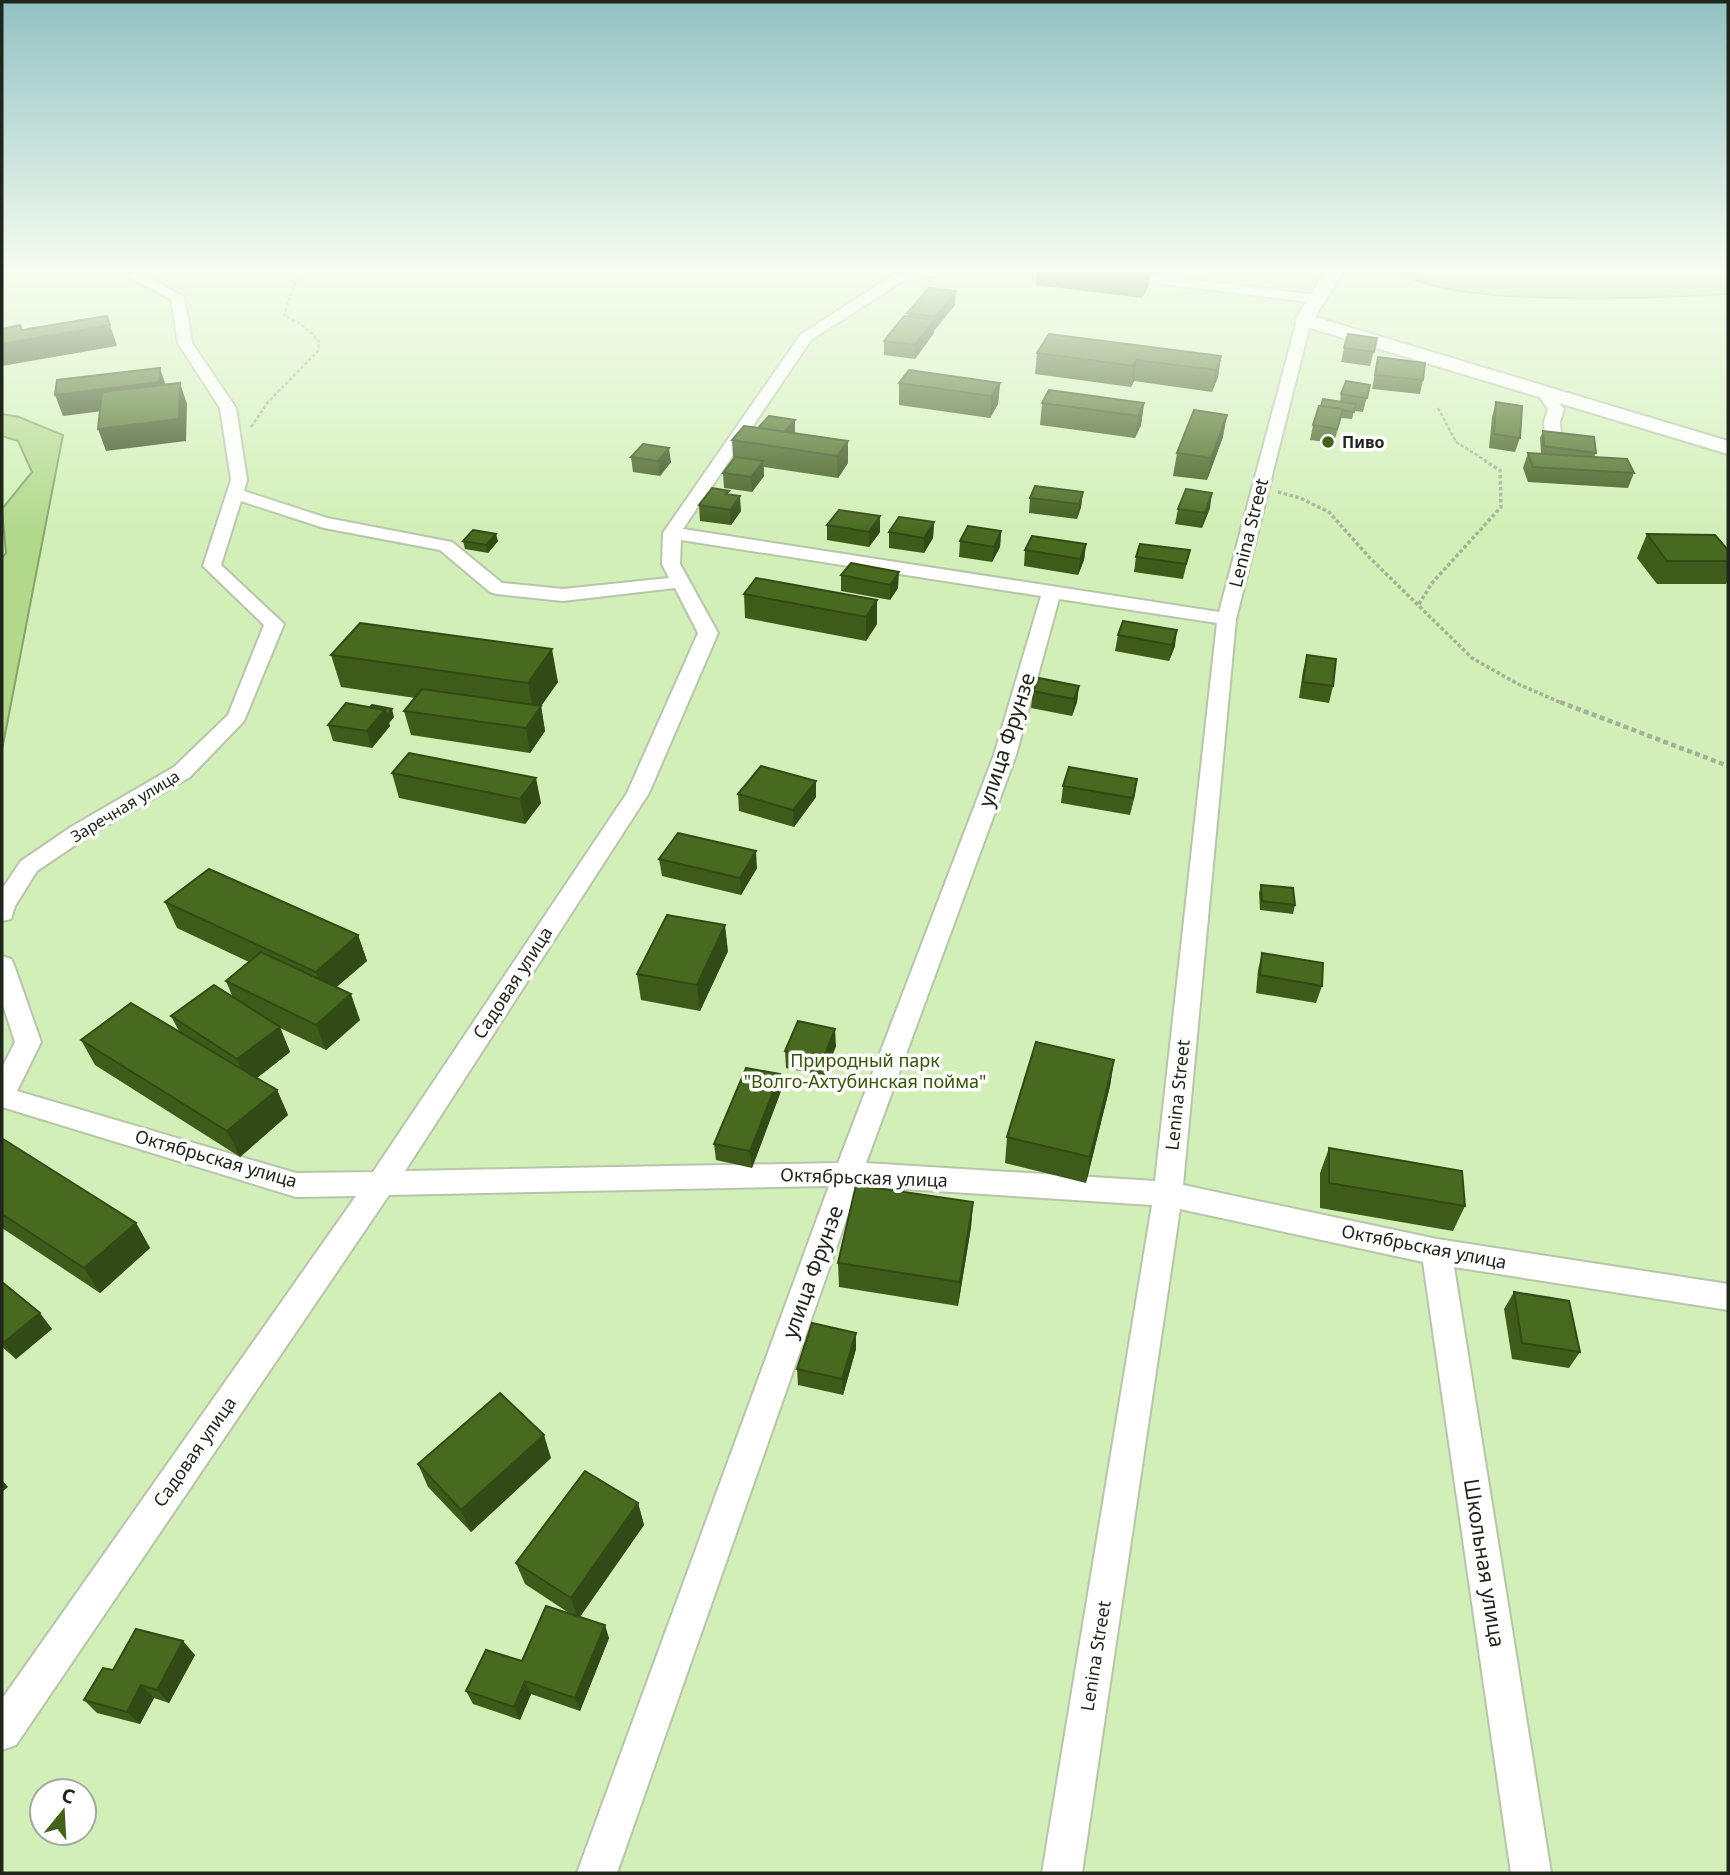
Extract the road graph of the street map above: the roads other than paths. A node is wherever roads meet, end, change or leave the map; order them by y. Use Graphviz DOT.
graph roads {
  1 [pos="195,358"];
  2 [pos="792,358"];
  3 [pos="1297,358"];
  4 [pos="1446,358"];
  5 [pos="1545,393"];
  6 [pos="1553,436"];
  7 [pos="1728,448"];
  8 [pos="234,494"];
  9 [pos="672,533"];
  10 [pos="681,582"];
  11 [pos="1052,591"];
  12 [pos="1227,619"];
  13 [pos="2,913"];
  14 [pos="2,965"];
  15 [pos="2,1095"];
  16 [pos="848,1174"];
  17 [pos="382,1182"];
  18 [pos="1168,1194"];
  19 [pos="1437,1252"];
  20 [pos="1728,1297"];
  21 [pos="2,1731"];
  22 [pos="597,1873"];
  23 [pos="1062,1873"];
  24 [pos="1531,1873"];
  1 -- 8 [label="street, Заречная улица"];
  2 -- 9 [label="street"];
  3 -- 12 [label="street, Lenina Street"];
  4 -- 5 [label="street"];
  5 -- 6 [label="street"];
  5 -- 7 [label="street"];
  8 -- 10 [label="street"];
  8 -- 13 [label="street, Заречная улица"];
  9 -- 10 [label="street, Садовая улица"];
  9 -- 11 [label="street"];
  10 -- 17 [label="street, Садовая улица"];
  11 -- 12 [label="street"];
  11 -- 16 [label="street, улица Фрунзе"];
  12 -- 18 [label="street, Lenina Street"];
  14 -- 15 [label="street"];
  15 -- 17 [label="street, Октябрьская улица"];
  16 -- 17 [label="street, Октябрьская улица"];
  16 -- 18 [label="street, Октябрьская улица"];
  16 -- 22 [label="street, улица Фрунзе"];
  17 -- 21 [label="street, Садовая улица"];
  18 -- 19 [label="street, Октябрьская улица"];
  18 -- 23 [label="street, Lenina Street"];
  19 -- 20 [label="street, Октябрьская улица"];
  19 -- 24 [label="street, Школьная улица"];
}
